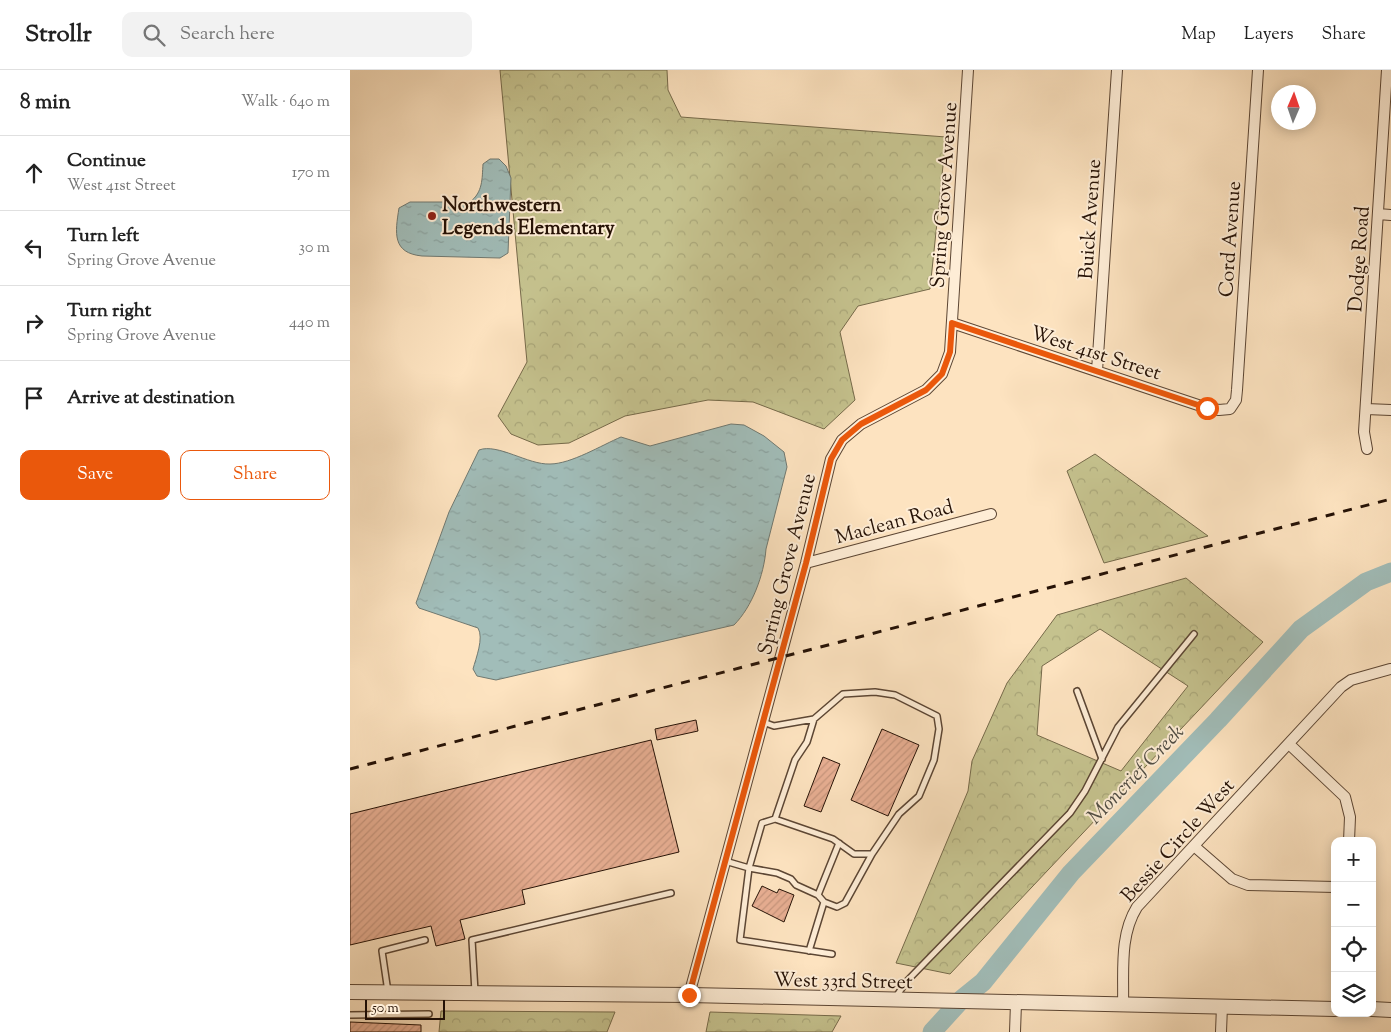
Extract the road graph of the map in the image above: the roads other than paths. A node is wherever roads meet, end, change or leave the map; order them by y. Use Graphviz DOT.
graph roads {
  1 [pos="968,70"];
  2 [pos="1117,70"];
  3 [pos="1258,70"];
  4 [pos="1387,70"];
  5 [pos="1388,94"];
  6 [pos="1378,214"];
  7 [pos="1391,215"];
  8 [pos="952,323"];
  9 [pos="1097,371"];
  10 [pos="1366,408"];
  11 [pos="1230,409"];
  12 [pos="1391,410"];
  13 [pos="1367,449"];
  14 [pos="991,514"];
  15 [pos="806,563"];
  16 [pos="1194,634"];
  17 [pos="1390,669"];
  18 [pos="1077,691"];
  19 [pos="814,719"];
  20 [pos="763,722"];
  21 [pos="1289,744"];
  22 [pos="1102,759"];
  23 [pos="775,819"];
  24 [pos="1349,837"];
  25 [pos="839,843"];
  26 [pos="1194,846"];
  27 [pos="872,854"];
  28 [pos="725,861"];
  29 [pos="749,868"];
  30 [pos="1331,887"];
  31 [pos="671,893"];
  32 [pos="818,895"];
  33 [pos="824,902"];
  34 [pos="425,940"];
  35 [pos="809,951"];
  36 [pos="832,954"];
  37 [pos="350,992"];
  38 [pos="475,992"];
  39 [pos="388,993"];
  40 [pos="689,995"];
  41 [pos="894,1001"];
  42 [pos="1016,1003"];
  43 [pos="1123,1005"];
  44 [pos="1222,1006"];
  45 [pos="1331,1008"];
  46 [pos="1376,1009"];
  47 [pos="1391,1010"];
  48 [pos="429,1014"];
  49 [pos="350,1015"];
  50 [pos="1015,1032"];
  51 [pos="1221,1032"];
  1 -- 8 [label="street, Spring Grove Avenue"];
  2 -- 9 [label="street, Buick Avenue"];
  3 -- 11 [label="street, Cord Avenue"];
  4 -- 5 [label="street, Dodge Road"];
  5 -- 6 [label="street, Dodge Road"];
  6 -- 7 [label="street"];
  6 -- 10 [label="street, Dodge Road"];
  8 -- 9 [label="street, West 41st Street"];
  8 -- 15 [label="street, Spring Grove Avenue"];
  9 -- 11 [label="street, West 41st Street"];
  10 -- 12 [label="street"];
  10 -- 13 [label="street, Dodge Road"];
  14 -- 15 [label="street, Maclean Road"];
  15 -- 20 [label="street, Spring Grove Avenue"];
  16 -- 22 [label="lane"];
  17 -- 21 [label="street, Bessie Circle West"];
  18 -- 22 [label="lane"];
  19 -- 20 [label="lane"];
  19 -- 23 [label="lane"];
  19 -- 27 [label="lane"];
  20 -- 28 [label="street, Spring Grove Avenue"];
  21 -- 24 [label="street"];
  21 -- 26 [label="street, Bessie Circle West"];
  22 -- 41 [label="lane"];
  23 -- 25 [label="lane"];
  23 -- 29 [label="lane"];
  25 -- 27 [label="lane"];
  25 -- 32 [label="lane"];
  26 -- 30 [label="street"];
  26 -- 43 [label="street, Bessie Circle West"];
  27 -- 33 [label="lane"];
  28 -- 29 [label="lane"];
  28 -- 40 [label="street, Spring Grove Avenue"];
  29 -- 32 [label="lane"];
  29 -- 35 [label="lane"];
  31 -- 38 [label="lane"];
  32 -- 33 [label="lane"];
  33 -- 35 [label="lane"];
  34 -- 39 [label="lane"];
  35 -- 36 [label="lane"];
  37 -- 39 [label="street, West 33rd Street"];
  38 -- 39 [label="street, West 33rd Street"];
  38 -- 40 [label="street, West 33rd Street"];
  40 -- 41 [label="street, West 33rd Street"];
  41 -- 42 [label="street, West 33rd Street"];
  42 -- 43 [label="street, West 33rd Street"];
  42 -- 50 [label="street"];
  43 -- 44 [label="street, West 33rd Street"];
  44 -- 45 [label="street, West 33rd Street"];
  44 -- 51 [label="street"];
  46 -- 47 [label="street"];
  48 -- 49 [label="lane"];
}
